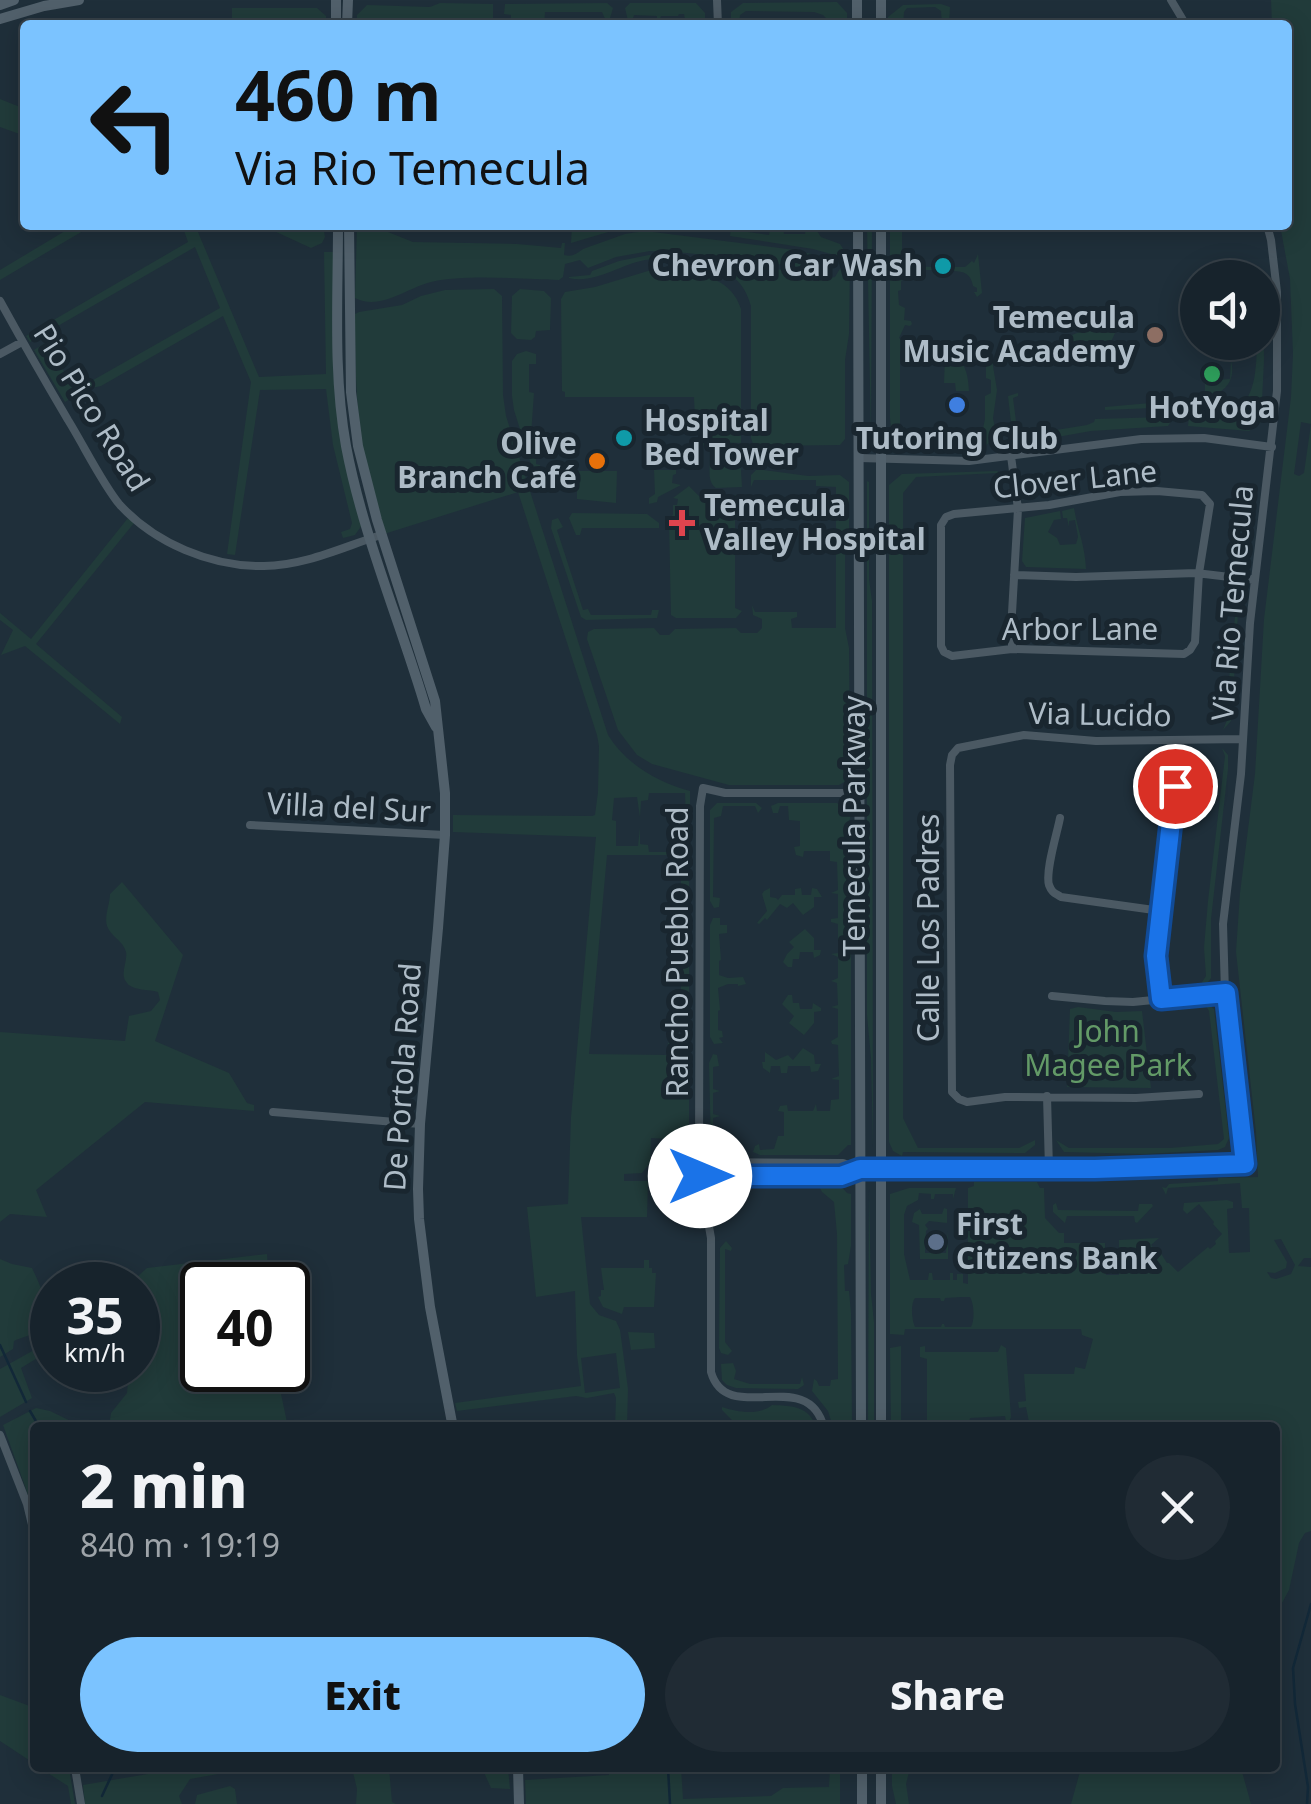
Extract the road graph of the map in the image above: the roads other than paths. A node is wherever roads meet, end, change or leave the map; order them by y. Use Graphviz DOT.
graph roads {
  1 [pos="14,0"];
  2 [pos="79,0"];
  3 [pos="0,4"];
  4 [pos="0,19"];
  5 [pos="342,230"];
  6 [pos="342,230"];
  7 [pos="858,230"];
  8 [pos="881,230"];
  9 [pos="1269,230"];
  10 [pos="0,301"];
  11 [pos="22,342"];
  12 [pos="0,354"];
  13 [pos="1272,447"];
  14 [pos="1011,456"];
  15 [pos="859,458"];
  16 [pos="879,460"];
  17 [pos="1018,508"];
  18 [pos="376,537"];
  19 [pos="1198,573"];
  20 [pos="1014,576"];
  21 [pos="1255,580"];
  22 [pos="1012,649"];
  23 [pos="952,656"];
  24 [pos="1243,739"];
  25 [pos="1178,740"];
  26 [pos="958,748"];
  27 [pos="860,793"];
  28 [pos="1060,818"];
  29 [pos="250,826"];
  30 [pos="445,836"];
  31 [pos="1161,911"];
  32 [pos="1226,993"];
  33 [pos="1052,996"];
  34 [pos="1161,999"];
  35 [pos="1200,1094"];
  36 [pos="1047,1096"];
  37 [pos="273,1112"];
  38 [pos="420,1124"];
  39 [pos="699,1162"];
  40 [pos="882,1168"];
  41 [pos="860,1169"];
  42 [pos="1049,1169"];
  43 [pos="700,1176"];
  44 [pos="453,1422"];
  45 [pos="823,1422"];
  46 [pos="861,1422"];
  47 [pos="882,1422"];
  48 [pos="0,1435"];
  49 [pos="30,1516"];
  50 [pos="75,1772"];
  51 [pos="518,1772"];
  52 [pos="862,1772"];
  53 [pos="880,1772"];
  54 [pos="80,1804"];
  55 [pos="519,1804"];
  56 [pos="862,1804"];
  57 [pos="880,1804"];
  1 -- 3 [label="main road"];
  2 -- 4 [label="main road"];
  5 -- 18 [label="main road, De Portola Road"];
  6 -- 18 [label="main road, De Portola Road"];
  7 -- 15 [label="main road, Temecula Parkway"];
  8 -- 16 [label="main road, Temecula Parkway"];
  9 -- 13 [label="street, Via Rio Temecula"];
  10 -- 11 [label="street, Pio Pico Road"];
  11 -- 12 [label="street"];
  11 -- 18 [label="street, Pio Pico Road"];
  13 -- 14 [label="street"];
  13 -- 21 [label="street, Via Rio Temecula"];
  14 -- 16 [label="street"];
  14 -- 17 [label="street"];
  15 -- 16 [label="street"];
  15 -- 27 [label="main road, Temecula Parkway"];
  16 -- 40 [label="main road, Temecula Parkway"];
  17 -- 19 [label="street, Clover Lane"];
  17 -- 20 [label="street"];
  17 -- 23 [label="street, Clover Lane"];
  18 -- 30 [label="main road, De Portola Road"];
  19 -- 20 [label="street"];
  19 -- 21 [label="street"];
  19 -- 22 [label="street, Arbor Lane"];
  20 -- 22 [label="street"];
  21 -- 24 [label="street, Via Rio Temecula"];
  22 -- 23 [label="street, Arbor Lane"];
  24 -- 25 [label="street, Via Lucido"];
  24 -- 32 [label="street, Via Rio Temecula"];
  25 -- 26 [label="street, Via Lucido"];
  25 -- 31 [label="street"];
  26 -- 36 [label="street, Calle Los Padres"];
  27 -- 39 [label="street, Rancho Pueblo Road"];
  27 -- 41 [label="main road, Temecula Parkway"];
  28 -- 31 [label="street"];
  29 -- 30 [label="street, Villa del Sur"];
  30 -- 38 [label="main road, De Portola Road"];
  31 -- 34 [label="street"];
  32 -- 34 [label="street"];
  32 -- 42 [label="street, Via Rio Temecula"];
  33 -- 34 [label="street"];
  35 -- 36 [label="street"];
  36 -- 42 [label="street"];
  37 -- 38 [label="street"];
  38 -- 44 [label="main road, De Portola Road"];
  39 -- 41 [label="street"];
  39 -- 43 [label="street, Rancho Pueblo Road"];
  40 -- 41 [label="street"];
  40 -- 42 [label="street"];
  40 -- 47 [label="main road, Temecula Parkway"];
  41 -- 43 [label="street"];
  41 -- 46 [label="main road, Temecula Parkway"];
  43 -- 45 [label="street, Rancho Pueblo Road"];
  48 -- 49 [label="street"];
  50 -- 54 [label="street"];
  51 -- 55 [label="main road"];
  52 -- 56 [label="main road"];
  53 -- 57 [label="main road"];
}
